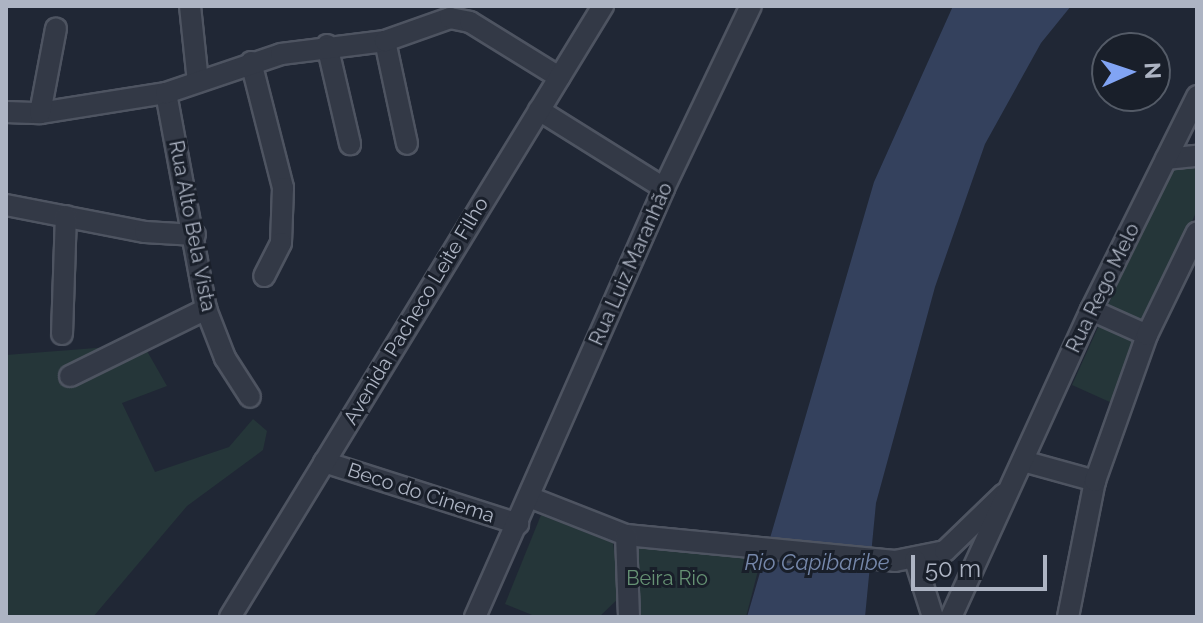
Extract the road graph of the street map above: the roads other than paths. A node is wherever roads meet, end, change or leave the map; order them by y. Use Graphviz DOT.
graph roads {
  1 [pos="190,6"];
  2 [pos="603,6"];
  3 [pos="751,6"];
  4 [pos="56,28"];
  5 [pos="385,41"];
  6 [pos="327,45"];
  7 [pos="251,62"];
  8 [pos="559,77"];
  9 [pos="198,82"];
  10 [pos="166,93"];
  11 [pos="1197,96"];
  12 [pos="539,110"];
  13 [pos="6,112"];
  14 [pos="40,113"];
  15 [pos="350,144"];
  16 [pos="407,144"];
  17 [pos="1197,156"];
  18 [pos="1166,159"];
  19 [pos="664,188"];
  20 [pos="6,206"];
  21 [pos="66,216"];
  22 [pos="1197,232"];
  23 [pos="195,235"];
  24 [pos="264,276"];
  25 [pos="206,309"];
  26 [pos="1091,310"];
  27 [pos="62,334"];
  28 [pos="1147,335"];
  29 [pos="70,376"];
  30 [pos="250,397"];
  31 [pos="1023,461"];
  32 [pos="324,462"];
  33 [pos="1095,481"];
  34 [pos="1015,482"];
  35 [pos="529,497"];
  36 [pos="518,524"];
  37 [pos="626,535"];
  38 [pos="905,560"];
  39 [pos="230,617"];
  40 [pos="475,617"];
  41 [pos="629,617"];
  42 [pos="933,617"];
  43 [pos="951,617"];
  44 [pos="1068,617"];
  1 -- 9 [label="street"];
  2 -- 8 [label="street, Avenida Pacheco Leite Filho"];
  3 -- 19 [label="street, Rua Luiz Maranhão"];
  4 -- 14 [label="street"];
  5 -- 6 [label="street"];
  5 -- 8 [label="street"];
  5 -- 16 [label="street"];
  6 -- 7 [label="street"];
  6 -- 15 [label="street"];
  7 -- 9 [label="street"];
  7 -- 24 [label="street"];
  8 -- 12 [label="street, Avenida Pacheco Leite Filho"];
  9 -- 10 [label="street"];
  10 -- 14 [label="street"];
  10 -- 23 [label="street, Rua Alto Bela Vista"];
  11 -- 18 [label="street, Rua Rego Melo"];
  12 -- 19 [label="street"];
  12 -- 32 [label="street, Avenida Pacheco Leite Filho"];
  13 -- 14 [label="street"];
  17 -- 18 [label="street"];
  18 -- 26 [label="street, Rua Rego Melo"];
  19 -- 35 [label="street, Rua Luiz Maranhão"];
  20 -- 21 [label="street"];
  21 -- 23 [label="street"];
  21 -- 27 [label="street"];
  22 -- 28 [label="street"];
  23 -- 25 [label="street, Rua Alto Bela Vista"];
  25 -- 29 [label="street"];
  25 -- 30 [label="street, Rua Alto Bela Vista"];
  26 -- 28 [label="street"];
  26 -- 31 [label="street, Rua Rego Melo"];
  28 -- 33 [label="street"];
  31 -- 33 [label="street"];
  31 -- 34 [label="street, Rua Rego Melo"];
  32 -- 36 [label="street, Beco do Cinema"];
  32 -- 39 [label="street, Avenida Pacheco Leite Filho"];
  33 -- 44 [label="street"];
  34 -- 38 [label="street"];
  34 -- 43 [label="street, Rua Rego Melo"];
  35 -- 36 [label="street, Rua Luiz Maranhão"];
  35 -- 37 [label="street"];
  36 -- 40 [label="street, Rua Luiz Maranhão"];
  37 -- 38 [label="street"];
  37 -- 41 [label="street"];
  38 -- 42 [label="street"];
}
